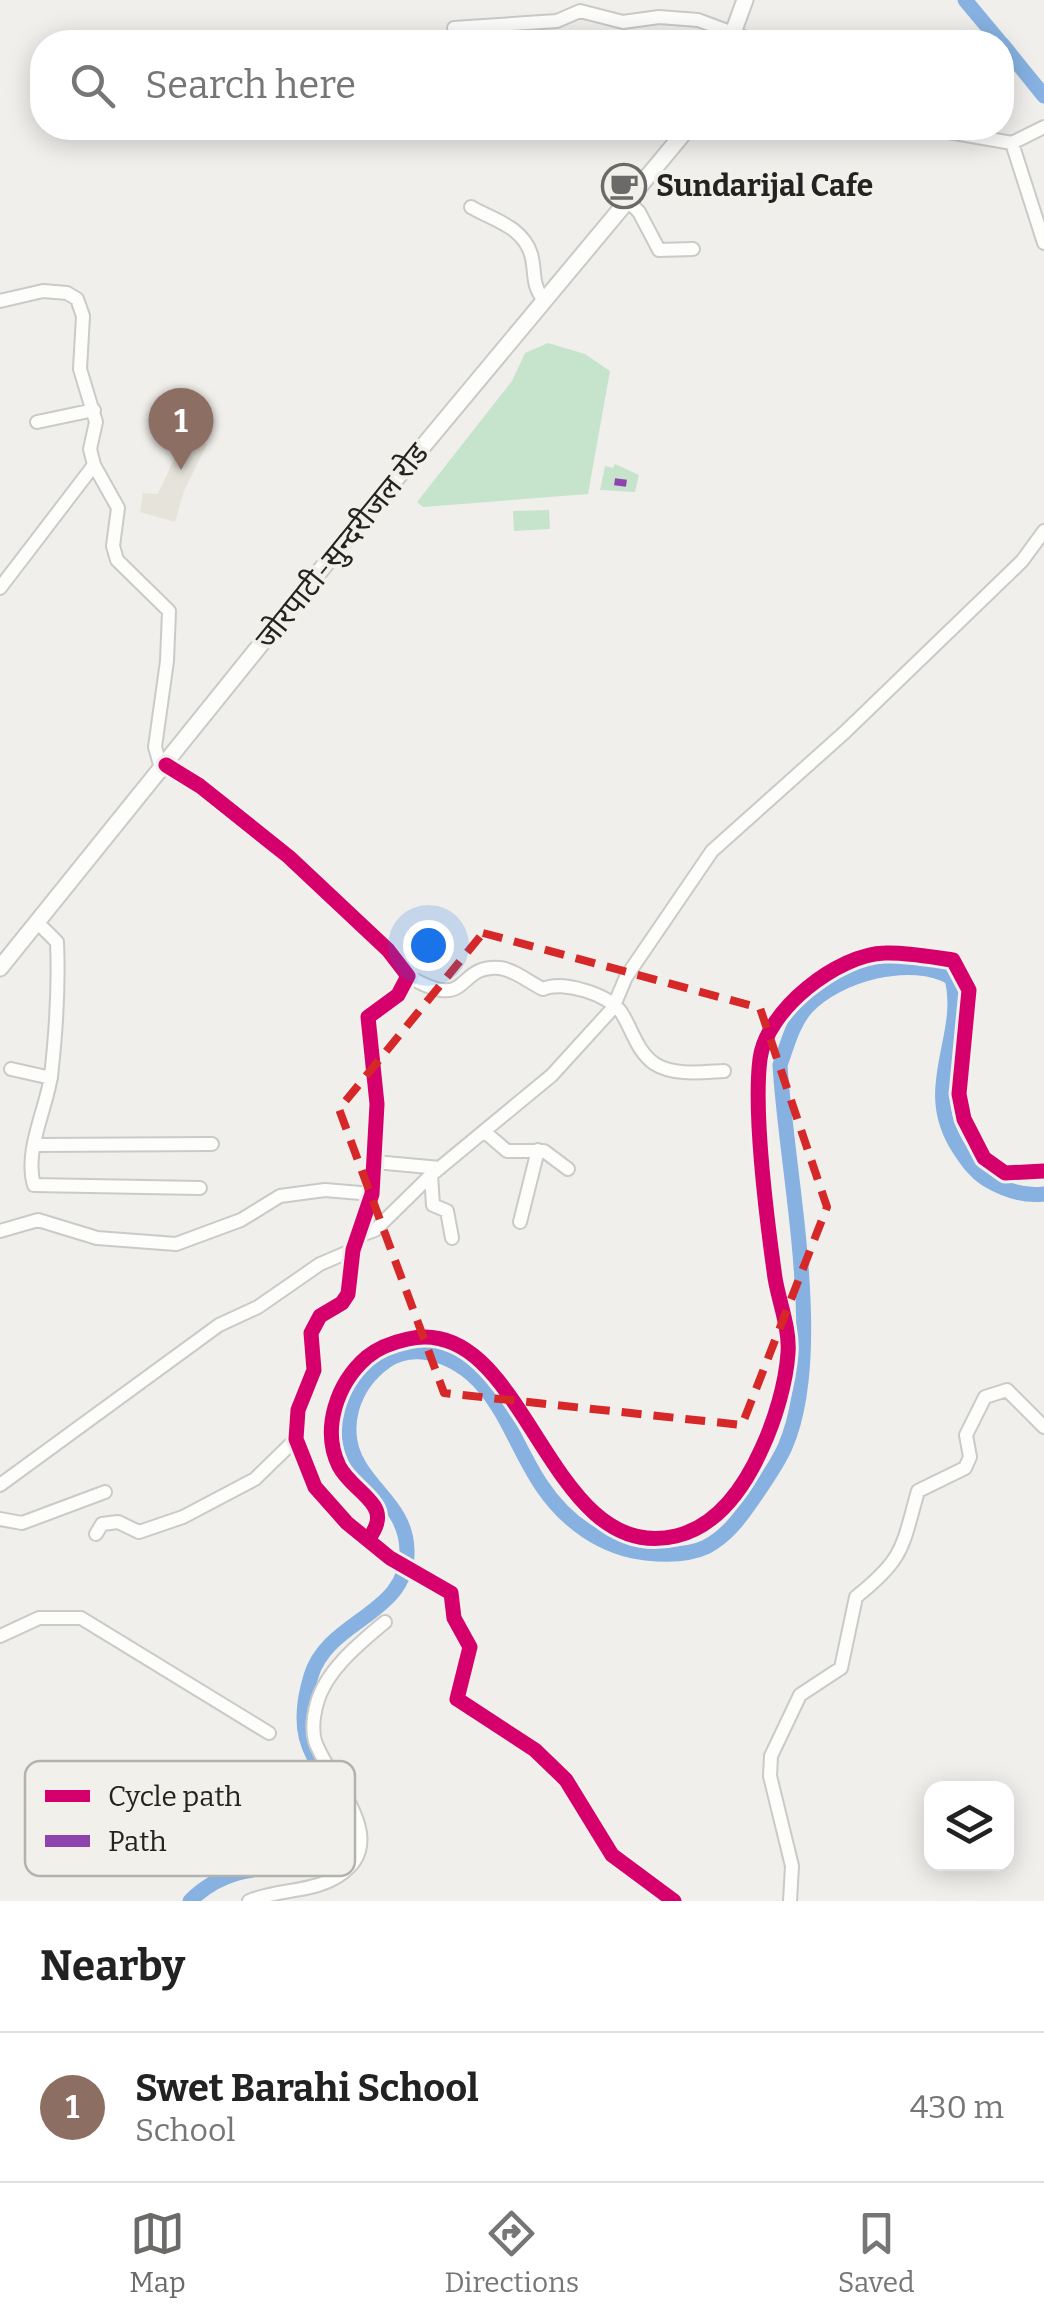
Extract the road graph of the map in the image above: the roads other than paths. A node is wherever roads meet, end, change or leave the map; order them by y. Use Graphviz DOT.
graph roads {
  1 [pos="745,0"];
  2 [pos="454,28"];
  3 [pos="716,30"];
  4 [pos="736,30"];
  5 [pos="1044,127"];
  6 [pos="678,140"];
  7 [pos="995,140"];
  8 [pos="1012,143"];
  9 [pos="626,199"];
  10 [pos="471,206"];
  11 [pos="1044,243"];
  12 [pos="692,249"];
  13 [pos="543,299"];
  14 [pos="0,301"];
  15 [pos="94,410"];
  16 [pos="38,422"];
  17 [pos="94,465"];
  18 [pos="1044,531"];
  19 [pos="0,588"];
  20 [pos="164,768"];
  21 [pos="38,922"];
  22 [pos="0,968"];
  23 [pos="408,976"];
  24 [pos="614,1005"];
  25 [pos="10,1069"];
  26 [pos="724,1072"];
  27 [pos="50,1078"];
  28 [pos="486,1134"];
  29 [pos="212,1144"];
  30 [pos="36,1145"];
  31 [pos="538,1150"];
  32 [pos="376,1162"];
  33 [pos="568,1168"];
  34 [pos="1044,1171"];
  35 [pos="436,1172"];
  36 [pos="200,1188"];
  37 [pos="372,1194"];
  38 [pos="520,1222"];
  39 [pos="0,1232"];
  40 [pos="358,1236"];
  41 [pos="452,1238"];
  42 [pos="353,1250"];
  43 [pos="1044,1427"];
  44 [pos="296,1439"];
  45 [pos="0,1485"];
  46 [pos="105,1492"];
  47 [pos="0,1519"];
  48 [pos="96,1534"];
  49 [pos="368,1540"];
  50 [pos="385,1622"];
  51 [pos="0,1636"];
  52 [pos="268,1733"];
  53 [pos="327,1761"];
  54 [pos="355,1811"];
  55 [pos="355,1855"];
  56 [pos="336,1876"];
  57 [pos="303,1894"];
  58 [pos="255,1900"];
  59 [pos="674,1901"];
  60 [pos="790,1901"];
  1 -- 4 [label="main road"];
  2 -- 3 [label="street"];
  5 -- 8 [label="street"];
  6 -- 9 [label="main road, जोरपाटी-सुन्दरीजल रोड"];
  7 -- 8 [label="street"];
  8 -- 11 [label="street"];
  9 -- 12 [label="street"];
  9 -- 13 [label="main road, जोरपाटी-सुन्दरीजल रोड"];
  10 -- 13 [label="street"];
  13 -- 20 [label="main road, जोरपाटी-सुन्दरीजल रोड"];
  14 -- 15 [label="street"];
  15 -- 16 [label="street"];
  15 -- 17 [label="street"];
  17 -- 19 [label="street"];
  17 -- 20 [label="street"];
  18 -- 24 [label="street"];
  20 -- 21 [label="main road, जोरपाटी-सुन्दरीजल रोड"];
  20 -- 23 [label="street"];
  21 -- 22 [label="main road, जोरपाटी-सुन्दरीजल रोड"];
  21 -- 27 [label="street"];
  23 -- 24 [label="street"];
  23 -- 32 [label="street"];
  24 -- 26 [label="street"];
  24 -- 28 [label="street"];
  25 -- 27 [label="street"];
  27 -- 30 [label="street"];
  28 -- 31 [label="street"];
  28 -- 35 [label="street"];
  29 -- 30 [label="street"];
  30 -- 36 [label="street"];
  31 -- 33 [label="street"];
  31 -- 38 [label="street"];
  32 -- 35 [label="street"];
  32 -- 37 [label="street"];
  34 -- 49 [label="street"];
  35 -- 40 [label="street"];
  35 -- 41 [label="street"];
  37 -- 39 [label="street"];
  37 -- 40 [label="street"];
  40 -- 42 [label="street"];
  42 -- 44 [label="street"];
  42 -- 45 [label="street"];
  43 -- 60 [label="street"];
  44 -- 48 [label="street"];
  44 -- 49 [label="street"];
  46 -- 47 [label="street"];
  49 -- 59 [label="street"];
  50 -- 53 [label="street"];
  51 -- 52 [label="street"];
  54 -- 55 [label="street"];
  56 -- 57 [label="street"];
  57 -- 58 [label="street"];
}
